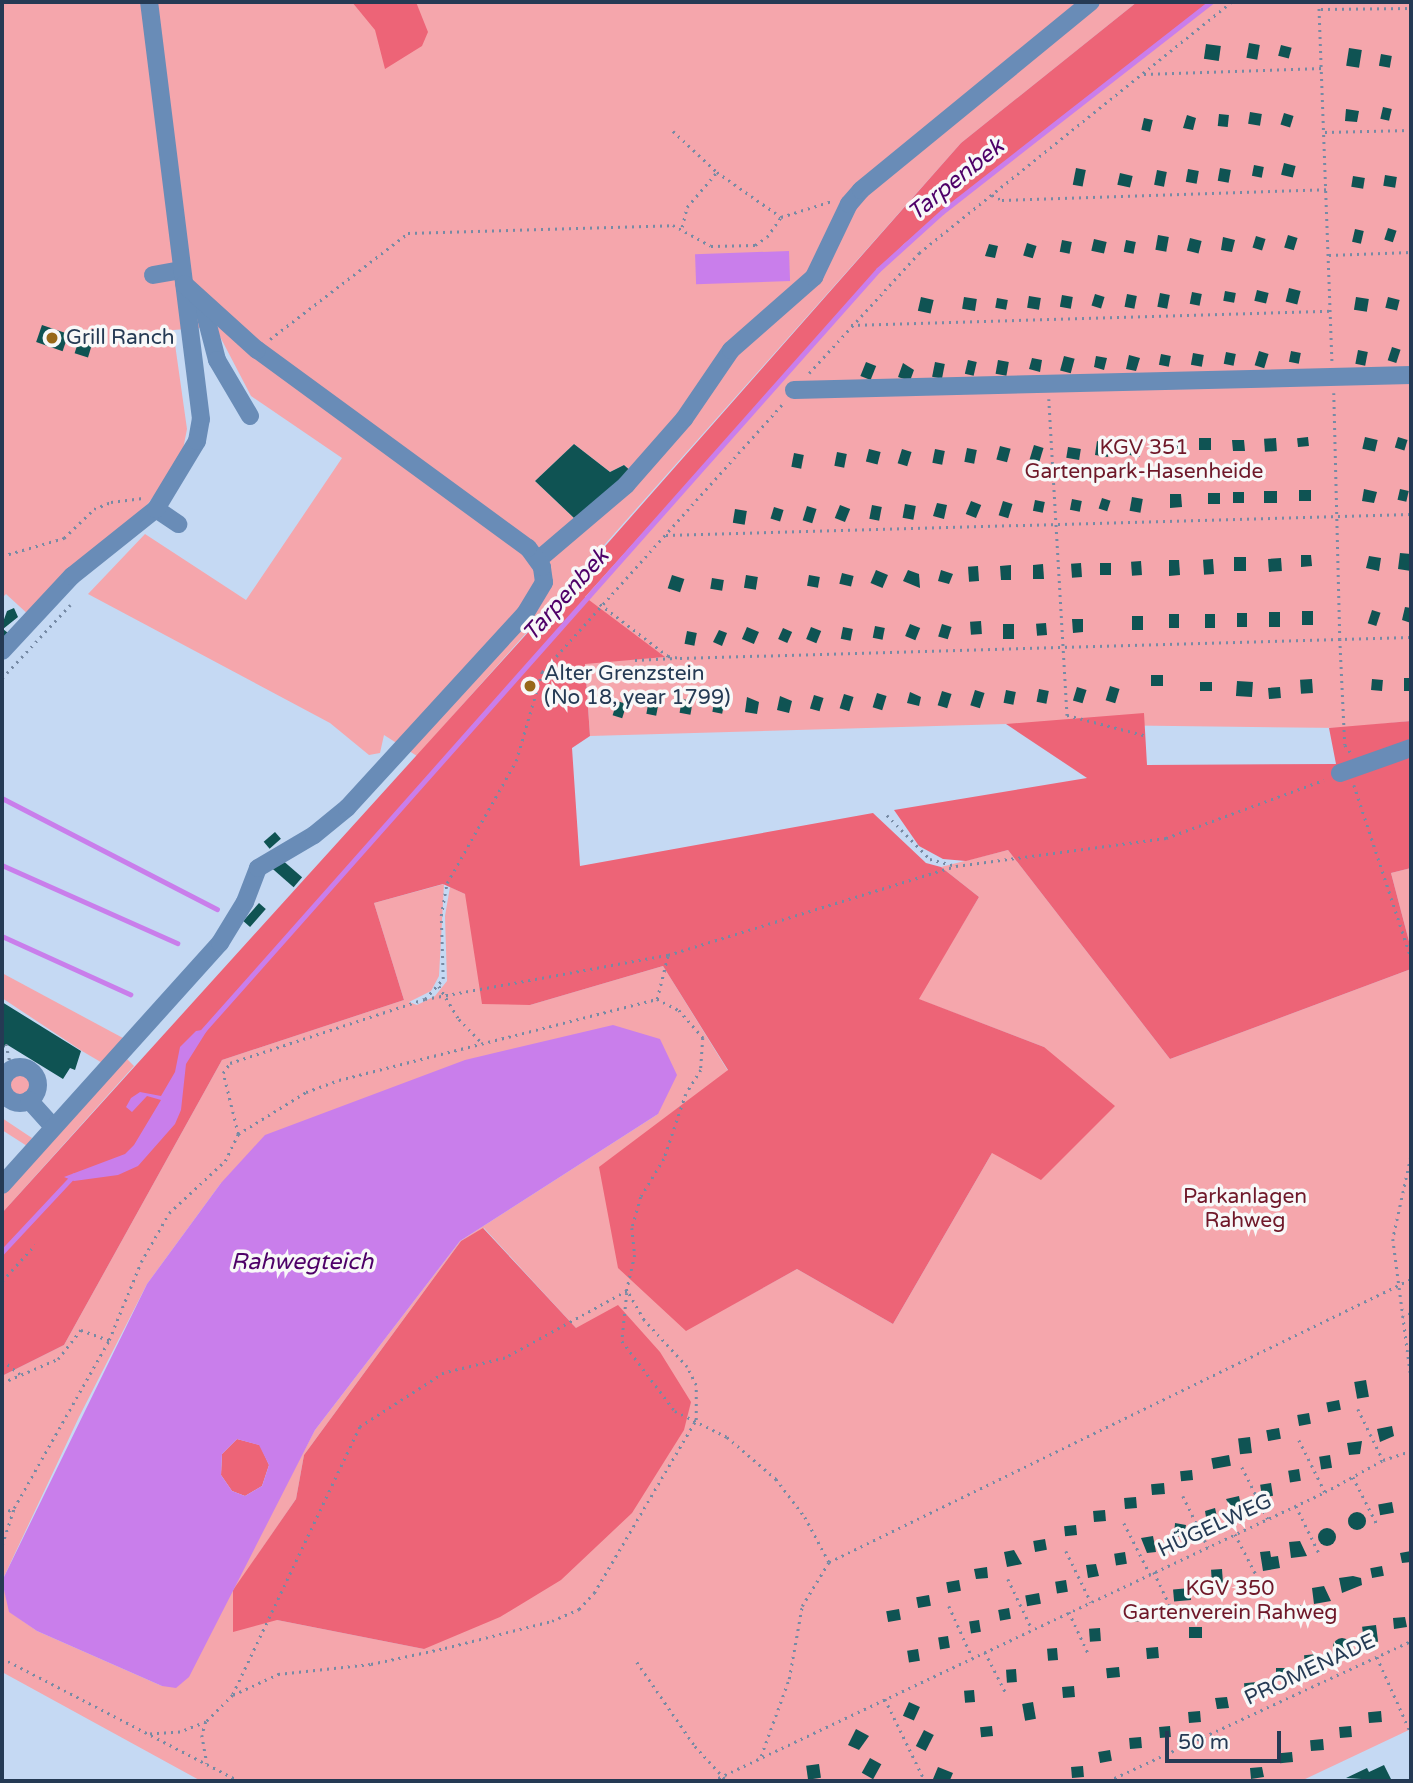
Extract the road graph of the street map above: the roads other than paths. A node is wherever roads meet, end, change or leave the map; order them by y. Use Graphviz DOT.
graph roads {
  1 [pos="149,2"];
  2 [pos="1091,2"];
  3 [pos="153,275"];
  4 [pos="183,277"];
  5 [pos="202,302"];
  6 [pos="1411,375"];
  7 [pos="794,390"];
  8 [pos="250,416"];
  9 [pos="156,509"];
  10 [pos="178,524"];
  11 [pos="538,559"];
  12 [pos="2,651"];
  13 [pos="1411,748"];
  14 [pos="1344,772"];
  15 [pos="29,1100"];
  16 [pos="53,1127"];
  17 [pos="2,1185"];
  1 -- 4 [label="street"];
  2 -- 11 [label="street"];
  3 -- 4 [label="street"];
  4 -- 5 [label="street"];
  4 -- 9 [label="street"];
  5 -- 8 [label="street"];
  5 -- 11 [label="street"];
  6 -- 7 [label="street"];
  9 -- 10 [label="street"];
  9 -- 12 [label="street"];
  11 -- 16 [label="street"];
  13 -- 14 [label="street"];
  15 -- 15 [label="street"];
  15 -- 16 [label="street"];
  16 -- 17 [label="street"];
}
